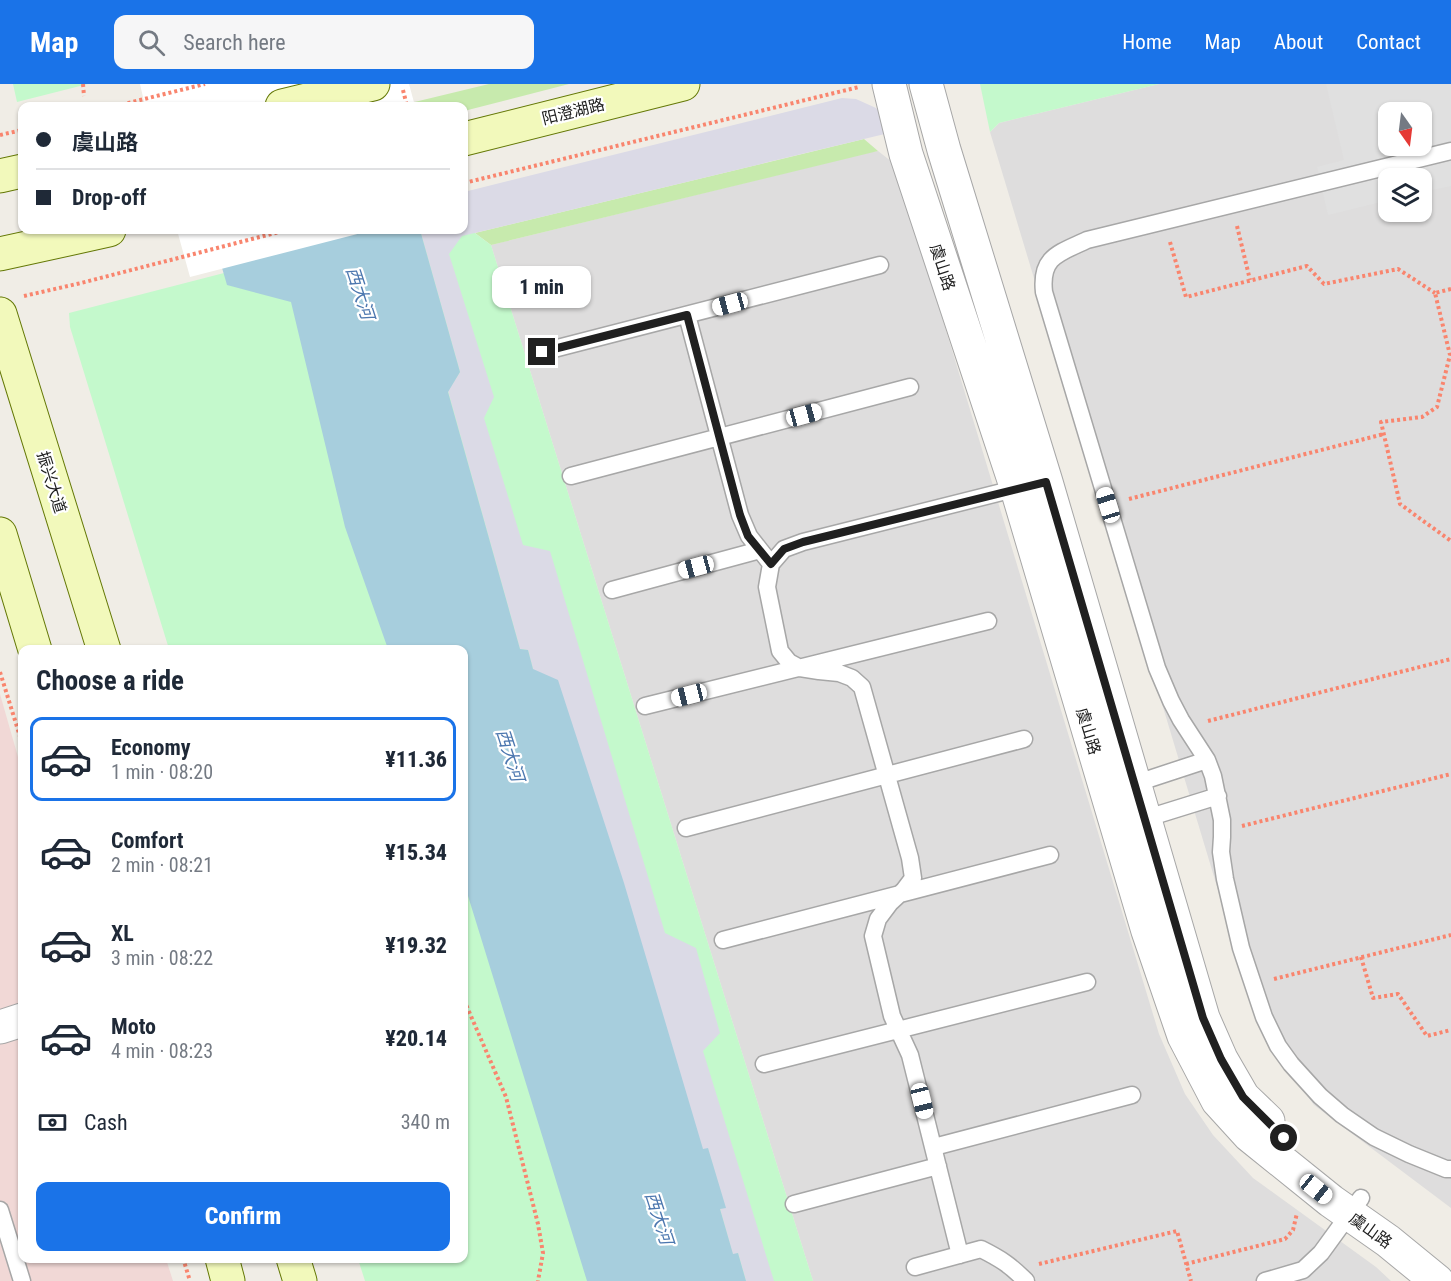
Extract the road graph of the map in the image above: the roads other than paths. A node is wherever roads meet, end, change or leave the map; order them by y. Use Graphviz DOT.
graph roads {
  1 [pos="373,84"];
  2 [pos="683,84"];
  3 [pos="926,84"];
  4 [pos="874,85"];
  5 [pos="299,102"];
  6 [pos="468,138"];
  7 [pos="1451,151"];
  8 [pos="18,172"];
  9 [pos="0,176"];
  10 [pos="92,234"];
  11 [pos="0,254"];
  12 [pos="880,265"];
  13 [pos="10,306"];
  14 [pos="687,315"];
  15 [pos="542,352"];
  16 [pos="910,387"];
  17 [pos="719,437"];
  18 [pos="571,476"];
  19 [pos="1031,485"];
  20 [pos="0,534"];
  21 [pos="760,550"];
  22 [pos="771,564"];
  23 [pos="612,590"];
  24 [pos="988,621"];
  25 [pos="34,645"];
  26 [pos="103,645"];
  27 [pos="800,668"];
  28 [pos="645,706"];
  29 [pos="1024,739"];
  30 [pos="1207,760"];
  31 [pos="887,775"];
  32 [pos="1134,784"];
  33 [pos="1218,796"];
  34 [pos="1144,819"];
  35 [pos="686,828"];
  36 [pos="1050,855"];
  37 [pos="901,894"];
  38 [pos="723,940"];
  39 [pos="1087,982"];
  40 [pos="18,1021"];
  41 [pos="0,1027"];
  42 [pos="898,1030"];
  43 [pos="764,1064"];
  44 [pos="1132,1095"];
  45 [pos="934,1147"];
  46 [pos="938,1166"];
  47 [pos="1451,1169"];
  48 [pos="794,1204"];
  49 [pos="1355,1206"];
  50 [pos="0,1210"];
  51 [pos="960,1255"];
  52 [pos="223,1263"];
  53 [pos="295,1263"];
  54 [pos="915,1267"];
  55 [pos="1451,1269"];
  56 [pos="1021,1276"];
  57 [pos="20,1280"];
  58 [pos="228,1281"];
  59 [pos="300,1281"];
  60 [pos="1265,1281"];
  61 [pos="1437,1281"];
  1 -- 5 [label="main road"];
  2 -- 6 [label="main road, 阳澄湖路"];
  3 -- 19 [label="street, 虞山路"];
  4 -- 19 [label="street, 虞山路"];
  7 -- 30 [label="lane"];
  8 -- 9 [label="main road"];
  10 -- 11 [label="main road"];
  12 -- 14 [label="lane"];
  13 -- 26 [label="main road, 振兴大道"];
  14 -- 15 [label="lane"];
  14 -- 17 [label="lane"];
  16 -- 17 [label="lane"];
  17 -- 18 [label="lane"];
  17 -- 21 [label="lane"];
  19 -- 22 [label="lane"];
  19 -- 32 [label="street, 虞山路"];
  19 -- 49 [label="street, 虞山路"];
  20 -- 25 [label="main road"];
  21 -- 22 [label="lane"];
  21 -- 23 [label="lane"];
  22 -- 27 [label="lane"];
  24 -- 27 [label="lane"];
  27 -- 28 [label="lane"];
  27 -- 31 [label="lane"];
  29 -- 31 [label="lane"];
  30 -- 32 [label="lane"];
  30 -- 33 [label="lane"];
  31 -- 35 [label="lane"];
  31 -- 37 [label="lane"];
  32 -- 34 [label="street, 虞山路"];
  33 -- 34 [label="lane"];
  33 -- 47 [label="lane"];
  34 -- 49 [label="street, 虞山路"];
  36 -- 37 [label="lane"];
  37 -- 38 [label="lane"];
  37 -- 42 [label="lane"];
  39 -- 42 [label="lane"];
  40 -- 41 [label="street"];
  42 -- 43 [label="lane"];
  42 -- 45 [label="lane"];
  44 -- 45 [label="lane"];
  45 -- 46 [label="lane"];
  46 -- 48 [label="lane"];
  46 -- 51 [label="lane"];
  49 -- 55 [label="street, 虞山路"];
  49 -- 60 [label="lane"];
  49 -- 61 [label="street, 虞山路"];
  50 -- 57 [label="lane"];
  51 -- 54 [label="lane"];
  51 -- 56 [label="lane"];
  52 -- 58 [label="main road"];
  53 -- 59 [label="main road"];
}
